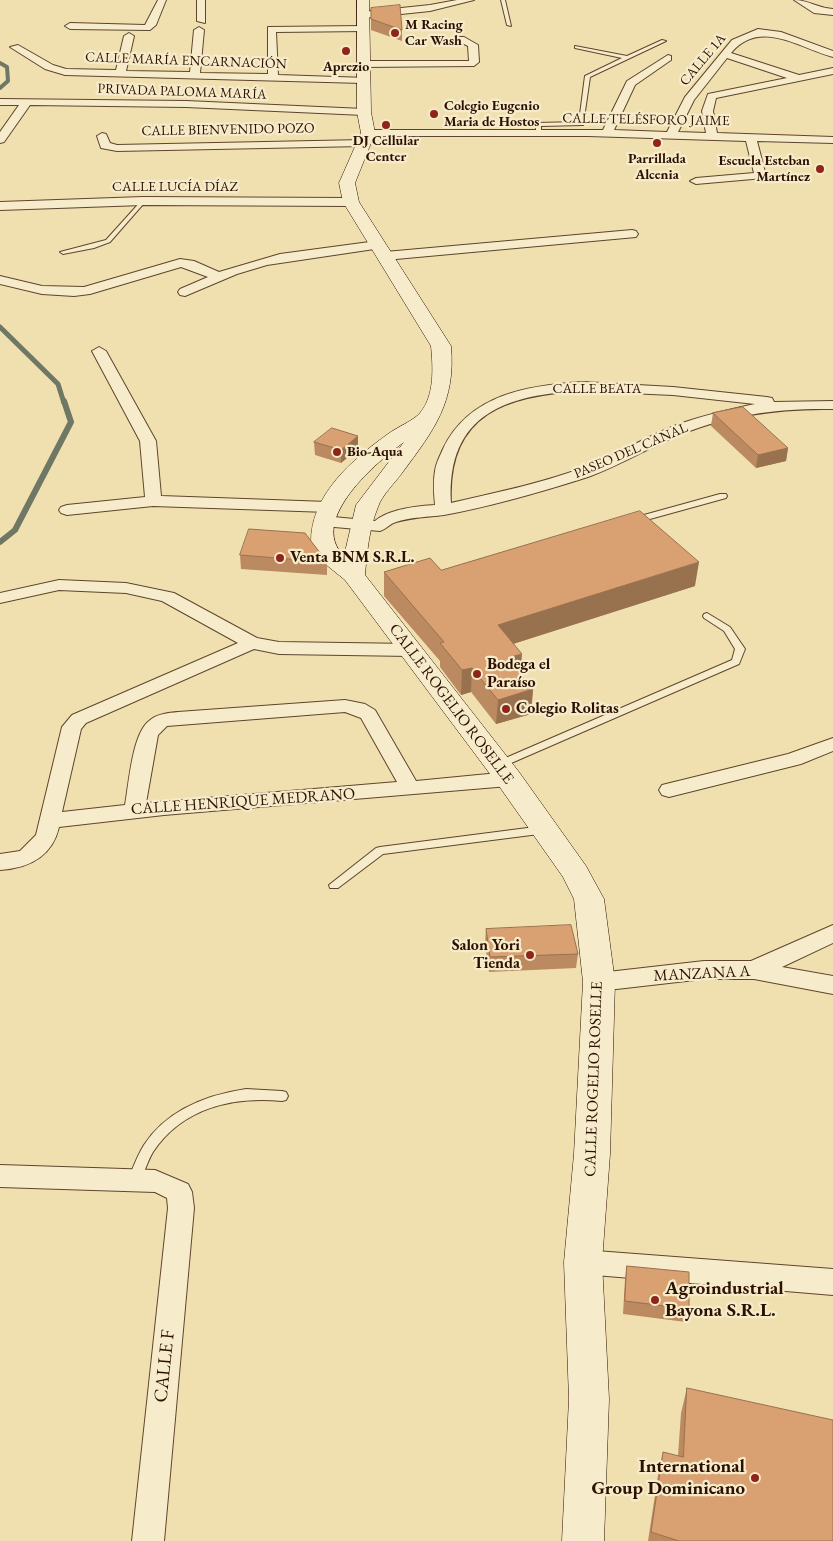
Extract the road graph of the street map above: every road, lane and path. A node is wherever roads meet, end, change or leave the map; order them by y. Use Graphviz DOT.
graph roads {
  1 [pos="162,0"];
  2 [pos="201,0"];
  3 [pos="363,0"];
  4 [pos="470,0"];
  5 [pos="503,0"];
  6 [pos="798,0"];
  7 [pos="833,12"];
  8 [pos="363,22"];
  9 [pos="509,25"];
  10 [pos="70,26"];
  11 [pos="129,36"];
  12 [pos="461,39"];
  13 [pos="664,41"];
  14 [pos="15,47"];
  15 [pos="577,47"];
  16 [pos="726,54"];
  17 [pos="833,54"];
  18 [pos="627,58"];
  19 [pos="668,58"];
  20 [pos="833,71"];
  21 [pos="363,72"];
  22 [pos="120,74"];
  23 [pos="194,76"];
  24 [pos="797,77"];
  25 [pos="273,78"];
  26 [pos="689,98"];
  27 [pos="709,101"];
  28 [pos="0,102"];
  29 [pos="27,102"];
  30 [pos="364,112"];
  31 [pos="565,128"];
  32 [pos="608,133"];
  33 [pos="671,135"];
  34 [pos="102,136"];
  35 [pos="712,136"];
  36 [pos="750,137"];
  37 [pos="365,138"];
  38 [pos="0,140"];
  39 [pos="833,140"];
  40 [pos="696,181"];
  41 [pos="143,201"];
  42 [pos="351,202"];
  43 [pos="0,206"];
  44 [pos="632,234"];
  45 [pos="381,251"];
  46 [pos="64,252"];
  47 [pos="218,276"];
  48 [pos="0,280"];
  49 [pos="185,292"];
  50 [pos="98,351"];
  51 [pos="798,404"];
  52 [pos="831,406"];
  53 [pos="428,417"];
  54 [pos="723,496"];
  55 [pos="153,500"];
  56 [pos="67,510"];
  57 [pos="440,511"];
  58 [pos="326,514"];
  59 [pos="627,523"];
  60 [pos="370,525"];
  61 [pos="366,587"];
  62 [pos="0,598"];
  63 [pos="707,616"];
  64 [pos="252,643"];
  65 [pos="411,650"];
  66 [pos="833,744"];
  67 [pos="504,772"];
  68 [pos="411,789"];
  69 [pos="669,790"];
  70 [pos="134,810"];
  71 [pos="49,821"];
  72 [pos="544,829"];
  73 [pos="0,862"];
  74 [pos="334,885"];
  75 [pos="833,933"];
  76 [pos="754,970"];
  77 [pos="599,982"];
  78 [pos="833,985"];
  79 [pos="282,1096"];
  80 [pos="0,1176"];
  81 [pos="133,1181"];
  82 [pos="583,1262"];
  83 [pos="833,1282"];
  84 [pos="148,1541"];
  85 [pos="583,1541"];
  1 -- 10 [label="street"];
  2 -- 23 [label="street"];
  3 -- 8 [label="street"];
  4 -- 8 [label="street"];
  5 -- 9 [label="lane"];
  6 -- 7 [label="street"];
  8 -- 21 [label="street"];
  8 -- 25 [label="street"];
  11 -- 22 [label="street"];
  12 -- 21 [label="street, CALLE MARÍA ENCARNACIÓN"];
  13 -- 18 [label="lane"];
  14 -- 22 [label="street, CALLE MARÍA ENCARNACIÓN"];
  15 -- 18 [label="lane"];
  16 -- 17 [label="street, CALLE 1A"];
  16 -- 24 [label="street"];
  16 -- 26 [label="street, CALLE 1A"];
  18 -- 31 [label="lane"];
  19 -- 32 [label="street"];
  20 -- 24 [label="street"];
  21 -- 25 [label="street, CALLE MARÍA ENCARNACIÓN"];
  21 -- 30 [label="street"];
  22 -- 23 [label="street, CALLE MARÍA ENCARNACIÓN"];
  23 -- 25 [label="street, CALLE MARÍA ENCARNACIÓN"];
  24 -- 27 [label="street"];
  26 -- 27 [label="street"];
  26 -- 33 [label="street, CALLE 1A"];
  27 -- 35 [label="street"];
  28 -- 29 [label="street, PRIVADA PALOMA MARÍA"];
  29 -- 30 [label="street, PRIVADA PALOMA MARÍA"];
  29 -- 38 [label="street"];
  30 -- 37 [label="street"];
  31 -- 32 [label="street, CALLE TELÉSFORO JAIME"];
  31 -- 37 [label="street, CALLE TELÉSFORO JAIME"];
  32 -- 33 [label="street, CALLE TELÉSFORO JAIME"];
  33 -- 35 [label="street, CALLE TELÉSFORO JAIME"];
  34 -- 37 [label="street, CALLE BIENVENIDO POZO"];
  35 -- 36 [label="street, CALLE TELÉSFORO JAIME"];
  36 -- 39 [label="street, CALLE TELÉSFORO JAIME"];
  36 -- 40 [label="street"];
  37 -- 42 [label="street"];
  41 -- 42 [label="street, CALLE LUCÍA DÍAZ"];
  41 -- 43 [label="street, CALLE LUCÍA DÍAZ"];
  41 -- 46 [label="lane"];
  42 -- 45 [label="street"];
  44 -- 45 [label="street"];
  45 -- 47 [label="street"];
  45 -- 53 [label="street"];
  47 -- 48 [label="street"];
  47 -- 49 [label="street"];
  50 -- 55 [label="street"];
  51 -- 52 [label="street, PASEO DEL CANAL"];
  51 -- 57 [label="street, PASEO DEL CANAL"];
  51 -- 57 [label="street, CALLE BEATA"];
  53 -- 58 [label="street"];
  53 -- 60 [label="street"];
  54 -- 59 [label="lane"];
  55 -- 56 [label="street, PASEO DEL CANAL"];
  55 -- 58 [label="street, PASEO DEL CANAL"];
  57 -- 60 [label="street, PASEO DEL CANAL"];
  58 -- 60 [label="street, PASEO DEL CANAL"];
  58 -- 61 [label="street, CALLE ROGELIO ROSELLE"];
  60 -- 61 [label="street"];
  61 -- 65 [label="street, CALLE ROGELIO ROSELLE"];
  62 -- 64 [label="street"];
  63 -- 67 [label="lane"];
  64 -- 65 [label="street"];
  64 -- 71 [label="street"];
  65 -- 67 [label="street, CALLE ROGELIO ROSELLE"];
  66 -- 69 [label="street"];
  67 -- 68 [label="street, CALLE HENRIQUE MEDRANO"];
  67 -- 72 [label="street, CALLE ROGELIO ROSELLE"];
  68 -- 70 [label="street, CALLE HENRIQUE MEDRANO"];
  68 -- 70 [label="street"];
  70 -- 71 [label="street, CALLE HENRIQUE MEDRANO"];
  71 -- 73 [label="street"];
  72 -- 74 [label="lane"];
  72 -- 77 [label="street, CALLE ROGELIO ROSELLE"];
  75 -- 76 [label="street"];
  76 -- 77 [label="street, MANZANA A"];
  76 -- 78 [label="street, MANZANA A"];
  77 -- 82 [label="street, CALLE ROGELIO ROSELLE"];
  79 -- 81 [label="lane"];
  80 -- 81 [label="street"];
  81 -- 84 [label="street, CALLE F"];
  82 -- 83 [label="street"];
  82 -- 85 [label="street, CALLE ROGELIO ROSELLE"];
}
